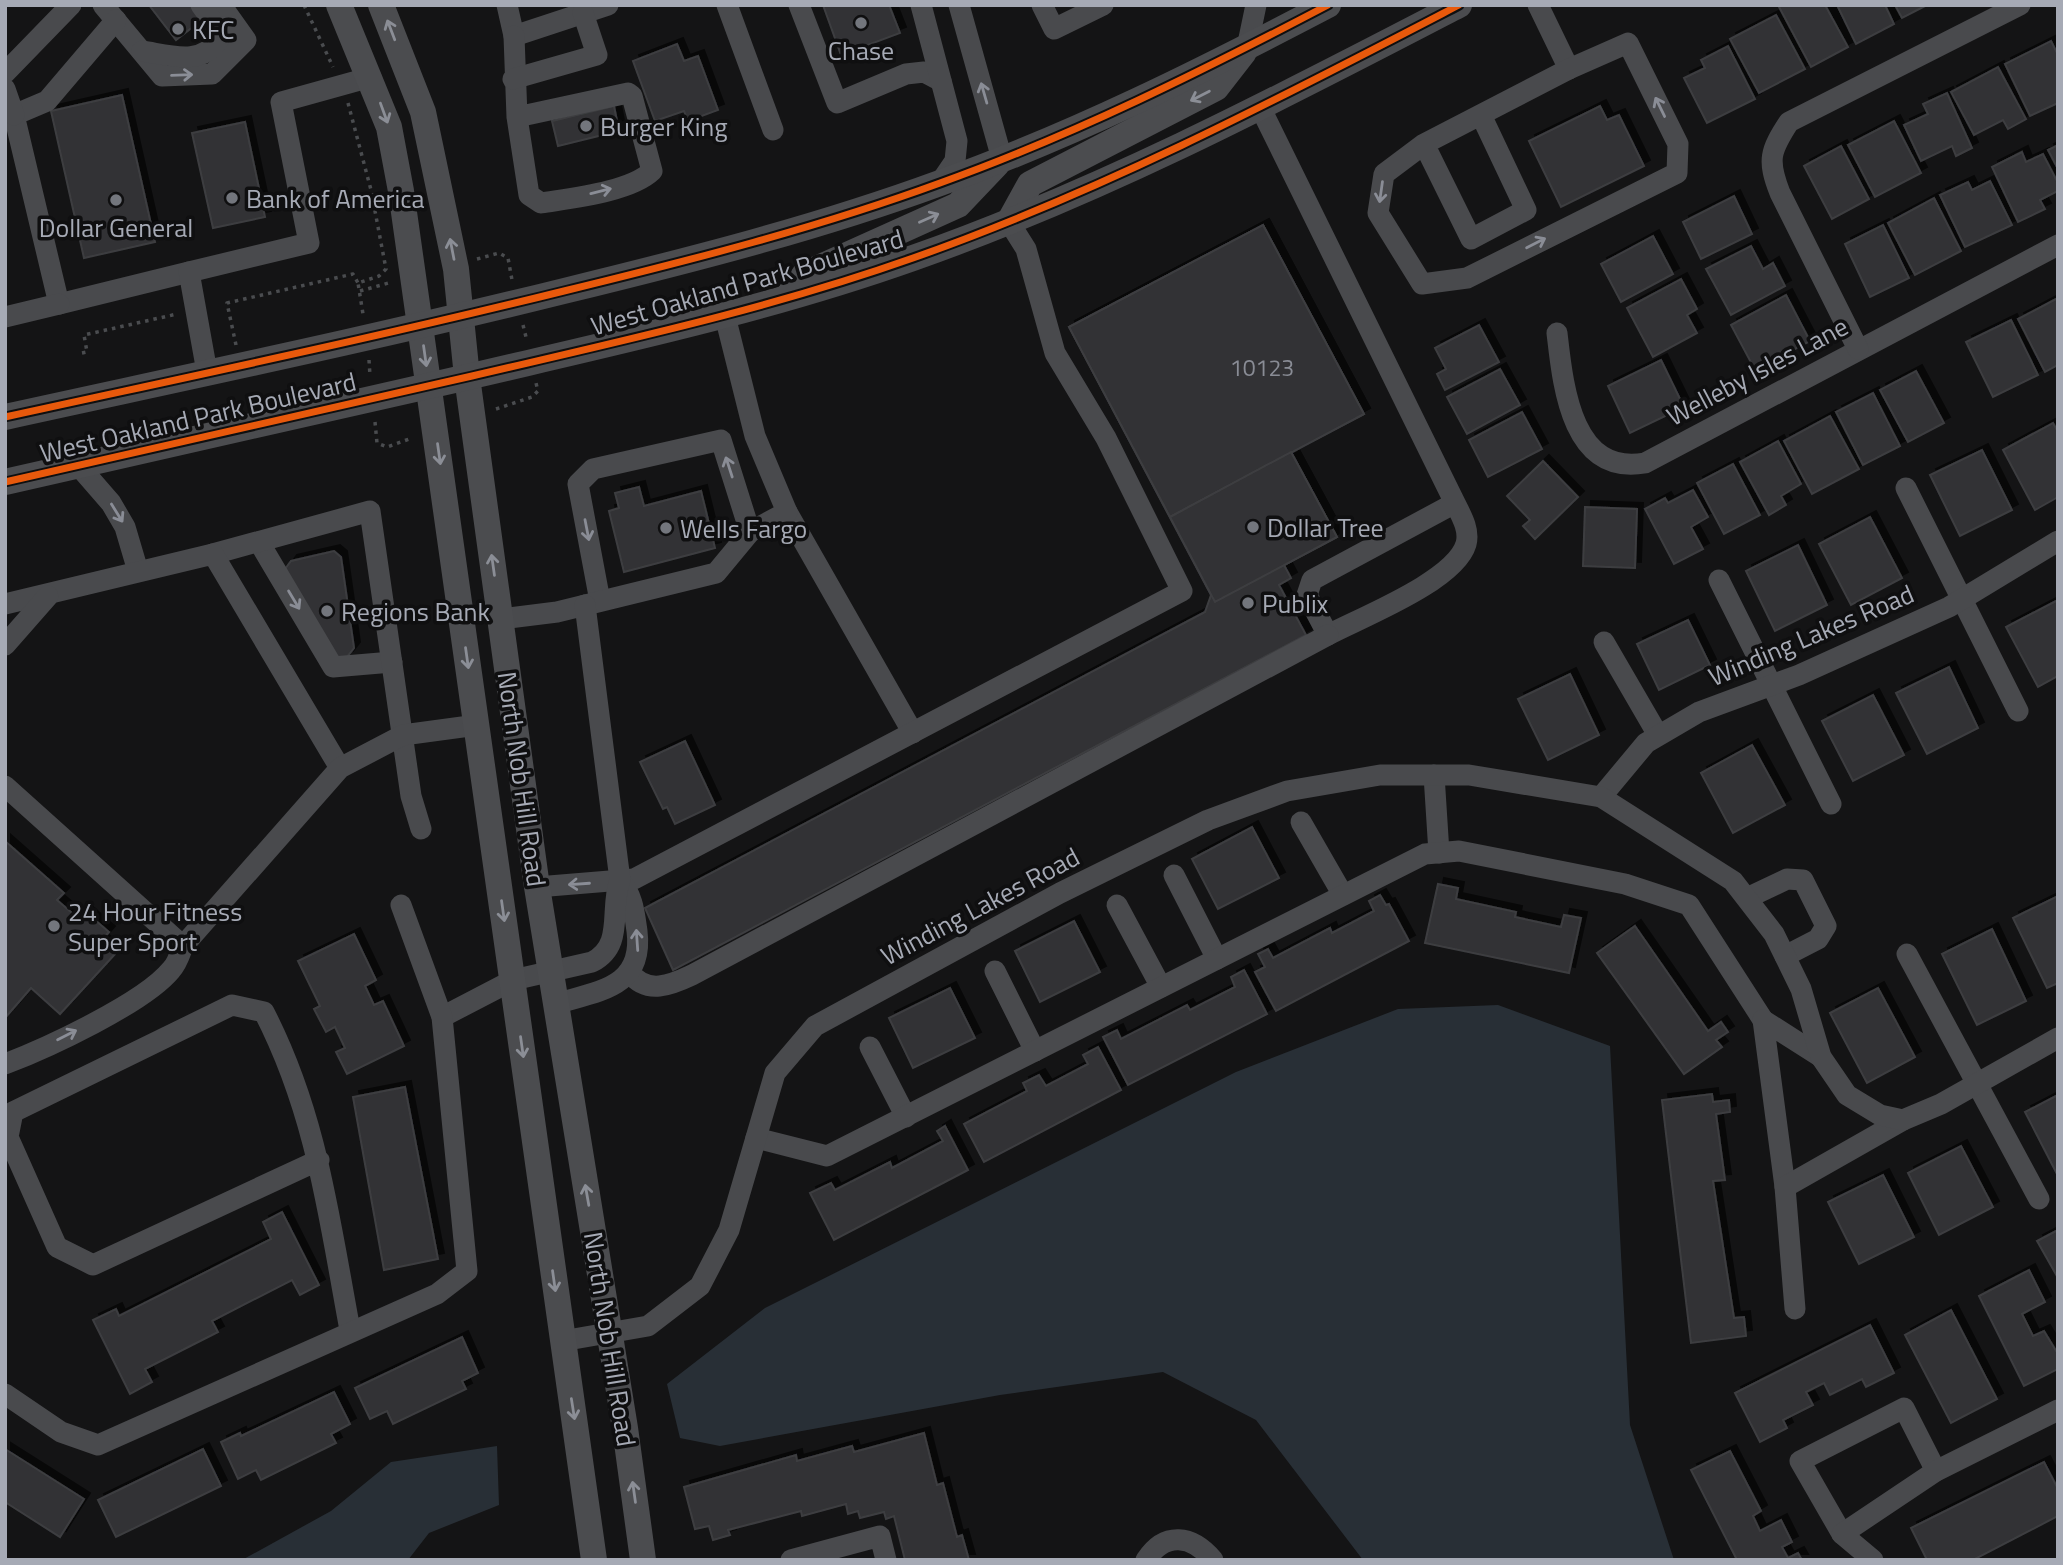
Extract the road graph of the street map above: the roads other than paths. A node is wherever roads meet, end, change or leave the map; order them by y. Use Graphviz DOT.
graph roads {
  1 [pos="71,5"];
  2 [pos="201,5"];
  3 [pos="220,5"];
  4 [pos="339,5"];
  5 [pos="381,5"];
  6 [pos="507,5"];
  7 [pos="608,5"];
  8 [pos="727,5"];
  9 [pos="799,5"];
  10 [pos="921,5"];
  11 [pos="959,5"];
  12 [pos="1042,5"];
  13 [pos="1103,5"];
  14 [pos="1256,5"];
  15 [pos="1328,5"];
  16 [pos="1459,5"];
  17 [pos="1538,5"];
  18 [pos="2020,5"];
  19 [pos="109,12"];
  20 [pos="583,13"];
  21 [pos="514,36"];
  22 [pos="1247,48"];
  23 [pos="142,51"];
  24 [pos="1569,69"];
  25 [pos="5,72"];
  26 [pos="371,77"];
  27 [pos="513,79"];
  28 [pos="941,81"];
  29 [pos="5,89"];
  30 [pos="1261,109"];
  31 [pos="1481,114"];
  32 [pos="14,115"];
  33 [pos="517,117"];
  34 [pos="773,130"];
  35 [pos="1424,144"];
  36 [pos="1002,159"];
  37 [pos="940,183"];
  38 [pos="1009,222"];
  39 [pos="2058,245"];
  40 [pos="190,272"];
  41 [pos="787,298"];
  42 [pos="59,304"];
  43 [pos="461,316"];
  44 [pos="725,316"];
  45 [pos="5,317"];
  46 [pos="421,326"];
  47 [pos="1557,332"];
  48 [pos="1858,349"];
  49 [pos="207,372"];
  50 [pos="467,377"];
  51 [pos="430,387"];
  52 [pos="5,418"];
  53 [pos="78,465"];
  54 [pos="5,482"];
  55 [pos="1906,488"];
  56 [pos="1455,503"];
  57 [pos="787,513"];
  58 [pos="750,532"];
  59 [pos="2058,541"];
  60 [pos="259,542"];
  61 [pos="213,554"];
  62 [pos="138,571"];
  63 [pos="1719,580"];
  64 [pos="48,596"];
  65 [pos="1962,599"];
  66 [pos="593,603"];
  67 [pos="5,604"];
  68 [pos="500,619"];
  69 [pos="1328,635"];
  70 [pos="1604,642"];
  71 [pos="5,645"];
  72 [pos="392,662"];
  73 [pos="1774,685"];
  74 [pos="2018,711"];
  75 [pos="477,725"];
  76 [pos="913,733"];
  77 [pos="403,735"];
  78 [pos="1658,735"];
  79 [pos="340,768"];
  80 [pos="1434,775"];
  81 [pos="5,786"];
  82 [pos="1601,797"];
  83 [pos="1832,803"];
  84 [pos="1300,822"];
  85 [pos="421,828"];
  86 [pos="1439,853"];
  87 [pos="1174,875"];
  88 [pos="620,880"];
  89 [pos="537,887"];
  90 [pos="1343,895"];
  91 [pos="1747,898"];
  92 [pos="401,905"];
  93 [pos="1117,905"];
  94 [pos="183,946"];
  95 [pos="1907,954"];
  96 [pos="1785,956"];
  97 [pos="1217,959"];
  98 [pos="995,971"];
  99 [pos="550,972"];
  100 [pos="630,973"];
  101 [pos="513,980"];
  102 [pos="1161,987"];
  103 [pos="555,1004"];
  104 [pos="442,1017"];
  105 [pos="1763,1020"];
  106 [pos="2058,1038"];
  107 [pos="870,1048"];
  108 [pos="1035,1051"];
  109 [pos="1821,1057"];
  110 [pos="5,1063"];
  111 [pos="1977,1084"];
  112 [pos="906,1116"];
  113 [pos="1903,1120"];
  114 [pos="755,1138"];
  115 [pos="318,1160"];
  116 [pos="1785,1187"];
  117 [pos="2039,1199"];
  118 [pos="1795,1309"];
  119 [pos="350,1330"];
  120 [pos="610,1334"];
  121 [pos="562,1341"];
  122 [pos="5,1394"];
  123 [pos="2058,1410"];
  124 [pos="1936,1471"];
  125 [pos="1842,1534"];
  126 [pos="827,1555"];
  127 [pos="594,1560"];
  128 [pos="643,1560"];
  129 [pos="790,1560"];
  130 [pos="886,1560"];
  131 [pos="1146,1560"];
  132 [pos="1213,1560"];
  133 [pos="1873,1560"];
  1 -- 25 [label="street"];
  2 -- 23 [label="street"];
  23 -- 3 [label="street, one-way"];
  4 -- 26 [label="main road, North Nob Hill Road"];
  43 -- 5 [label="main road, North Nob Hill Road, one-way"];
  6 -- 21 [label="street"];
  7 -- 20 [label="street"];
  8 -- 34 [label="street"];
  9 -- 28 [label="street"];
  10 -- 28 [label="street"];
  36 -- 11 [label="street, one-way"];
  12 -- 13 [label="street"];
  14 -- 22 [label="street"];
  15 -- 22 [label="main road, West Oakland Park Boulevard"];
  16 -- 30 [label="main road, West Oakland Park Boulevard"];
  17 -- 24 [label="street"];
  18 -- 48 [label="street"];
  19 -- 23 [label="street"];
  19 -- 32 [label="street"];
  20 -- 21 [label="street"];
  20 -- 27 [label="street"];
  21 -- 27 [label="street"];
  22 -- 36 [label="main road, West Oakland Park Boulevard"];
  22 -- 38 [label="main road, one-way"];
  24 -- 31 [label="street"];
  35 -- 24 [label="street, one-way"];
  26 -- 40 [label="street"];
  26 -- 46 [label="main road, North Nob Hill Road, one-way"];
  27 -- 33 [label="street"];
  28 -- 37 [label="street"];
  29 -- 32 [label="street"];
  30 -- 38 [label="main road, West Oakland Park Boulevard"];
  30 -- 56 [label="street"];
  31 -- 35 [label="street"];
  31 -- 35 [label="street"];
  32 -- 42 [label="street"];
  33 -- 33 [label="street, one-way"];
  36 -- 37 [label="main road, West Oakland Park Boulevard"];
  41 -- 36 [label="main road, one-way"];
  37 -- 43 [label="main road, West Oakland Park Boulevard"];
  38 -- 41 [label="main road, West Oakland Park Boulevard"];
  38 -- 76 [label="street"];
  39 -- 48 [label="street, Welleby Isles Lane"];
  40 -- 42 [label="street"];
  40 -- 49 [label="street"];
  41 -- 44 [label="main road, West Oakland Park Boulevard"];
  42 -- 45 [label="street"];
  43 -- 46 [label="main road, West Oakland Park Boulevard"];
  43 -- 50 [label="main road, North Nob Hill Road"];
  44 -- 50 [label="main road, West Oakland Park Boulevard"];
  44 -- 57 [label="street"];
  46 -- 49 [label="main road, West Oakland Park Boulevard"];
  46 -- 51 [label="main road, North Nob Hill Road, one-way"];
  47 -- 48 [label="street, Welleby Isles Lane"];
  49 -- 52 [label="main road, West Oakland Park Boulevard"];
  50 -- 51 [label="main road, West Oakland Park Boulevard"];
  68 -- 50 [label="main road, North Nob Hill Road, one-way"];
  51 -- 53 [label="main road, West Oakland Park Boulevard"];
  51 -- 75 [label="main road, North Nob Hill Road, one-way"];
  53 -- 54 [label="main road, West Oakland Park Boulevard"];
  53 -- 62 [label="street, one-way"];
  55 -- 65 [label="street"];
  56 -- 69 [label="street"];
  56 -- 69 [label="street"];
  57 -- 58 [label="street"];
  57 -- 76 [label="street"];
  58 -- 66 [label="street"];
  58 -- 66 [label="street, one-way"];
  59 -- 65 [label="street, Winding Lakes Road"];
  60 -- 61 [label="street"];
  60 -- 72 [label="street, one-way"];
  60 -- 72 [label="street"];
  61 -- 62 [label="street"];
  61 -- 79 [label="street"];
  62 -- 64 [label="street"];
  63 -- 73 [label="street"];
  64 -- 67 [label="street"];
  64 -- 71 [label="street"];
  65 -- 73 [label="street, Winding Lakes Road"];
  65 -- 74 [label="street"];
  66 -- 68 [label="street"];
  66 -- 88 [label="street"];
  68 -- 89 [label="main road, North Nob Hill Road"];
  69 -- 100 [label="street"];
  70 -- 78 [label="street"];
  72 -- 77 [label="street"];
  73 -- 78 [label="street, Winding Lakes Road"];
  73 -- 83 [label="street"];
  75 -- 77 [label="street"];
  75 -- 101 [label="main road, North Nob Hill Road, one-way"];
  76 -- 88 [label="street"];
  77 -- 79 [label="street"];
  77 -- 85 [label="street"];
  78 -- 82 [label="street, Winding Lakes Road"];
  79 -- 94 [label="street"];
  80 -- 82 [label="street, Winding Lakes Road"];
  80 -- 86 [label="street"];
  80 -- 114 [label="street, Winding Lakes Road"];
  81 -- 94 [label="street"];
  82 -- 91 [label="street, Winding Lakes Road"];
  84 -- 90 [label="street"];
  86 -- 90 [label="street"];
  86 -- 105 [label="street"];
  87 -- 97 [label="street"];
  88 -- 89 [label="street, one-way"];
  88 -- 99 [label="street"];
  100 -- 88 [label="street, one-way"];
  89 -- 99 [label="main road, North Nob Hill Road"];
  90 -- 97 [label="street"];
  91 -- 96 [label="street, Winding Lakes Road"];
  91 -- 96 [label="street"];
  92 -- 104 [label="street"];
  93 -- 102 [label="street"];
  110 -- 94 [label="street, one-way"];
  95 -- 111 [label="street"];
  96 -- 109 [label="street, Winding Lakes Road"];
  97 -- 102 [label="street"];
  98 -- 108 [label="street"];
  99 -- 101 [label="street"];
  99 -- 103 [label="main road, North Nob Hill Road"];
  100 -- 103 [label="street"];
  101 -- 104 [label="street"];
  101 -- 121 [label="main road, North Nob Hill Road, one-way"];
  102 -- 108 [label="street"];
  120 -- 103 [label="main road, North Nob Hill Road, one-way"];
  104 -- 119 [label="street"];
  105 -- 109 [label="street"];
  105 -- 116 [label="street"];
  106 -- 111 [label="street"];
  107 -- 112 [label="street"];
  108 -- 112 [label="street"];
  109 -- 113 [label="street, Winding Lakes Road"];
  111 -- 113 [label="street"];
  111 -- 117 [label="street"];
  112 -- 114 [label="street"];
  113 -- 116 [label="street"];
  114 -- 120 [label="street, Winding Lakes Road"];
  115 -- 115 [label="street"];
  115 -- 119 [label="street"];
  116 -- 118 [label="street"];
  119 -- 122 [label="street"];
  120 -- 121 [label="street, Winding Lakes Road"];
  128 -- 120 [label="main road, North Nob Hill Road, one-way"];
  121 -- 127 [label="main road, North Nob Hill Road, one-way"];
  123 -- 124 [label="street"];
  124 -- 125 [label="street"];
  124 -- 125 [label="street"];
  125 -- 133 [label="street"];
  126 -- 129 [label="street"];
  126 -- 130 [label="street"];
  131 -- 132 [label="street"];
}
